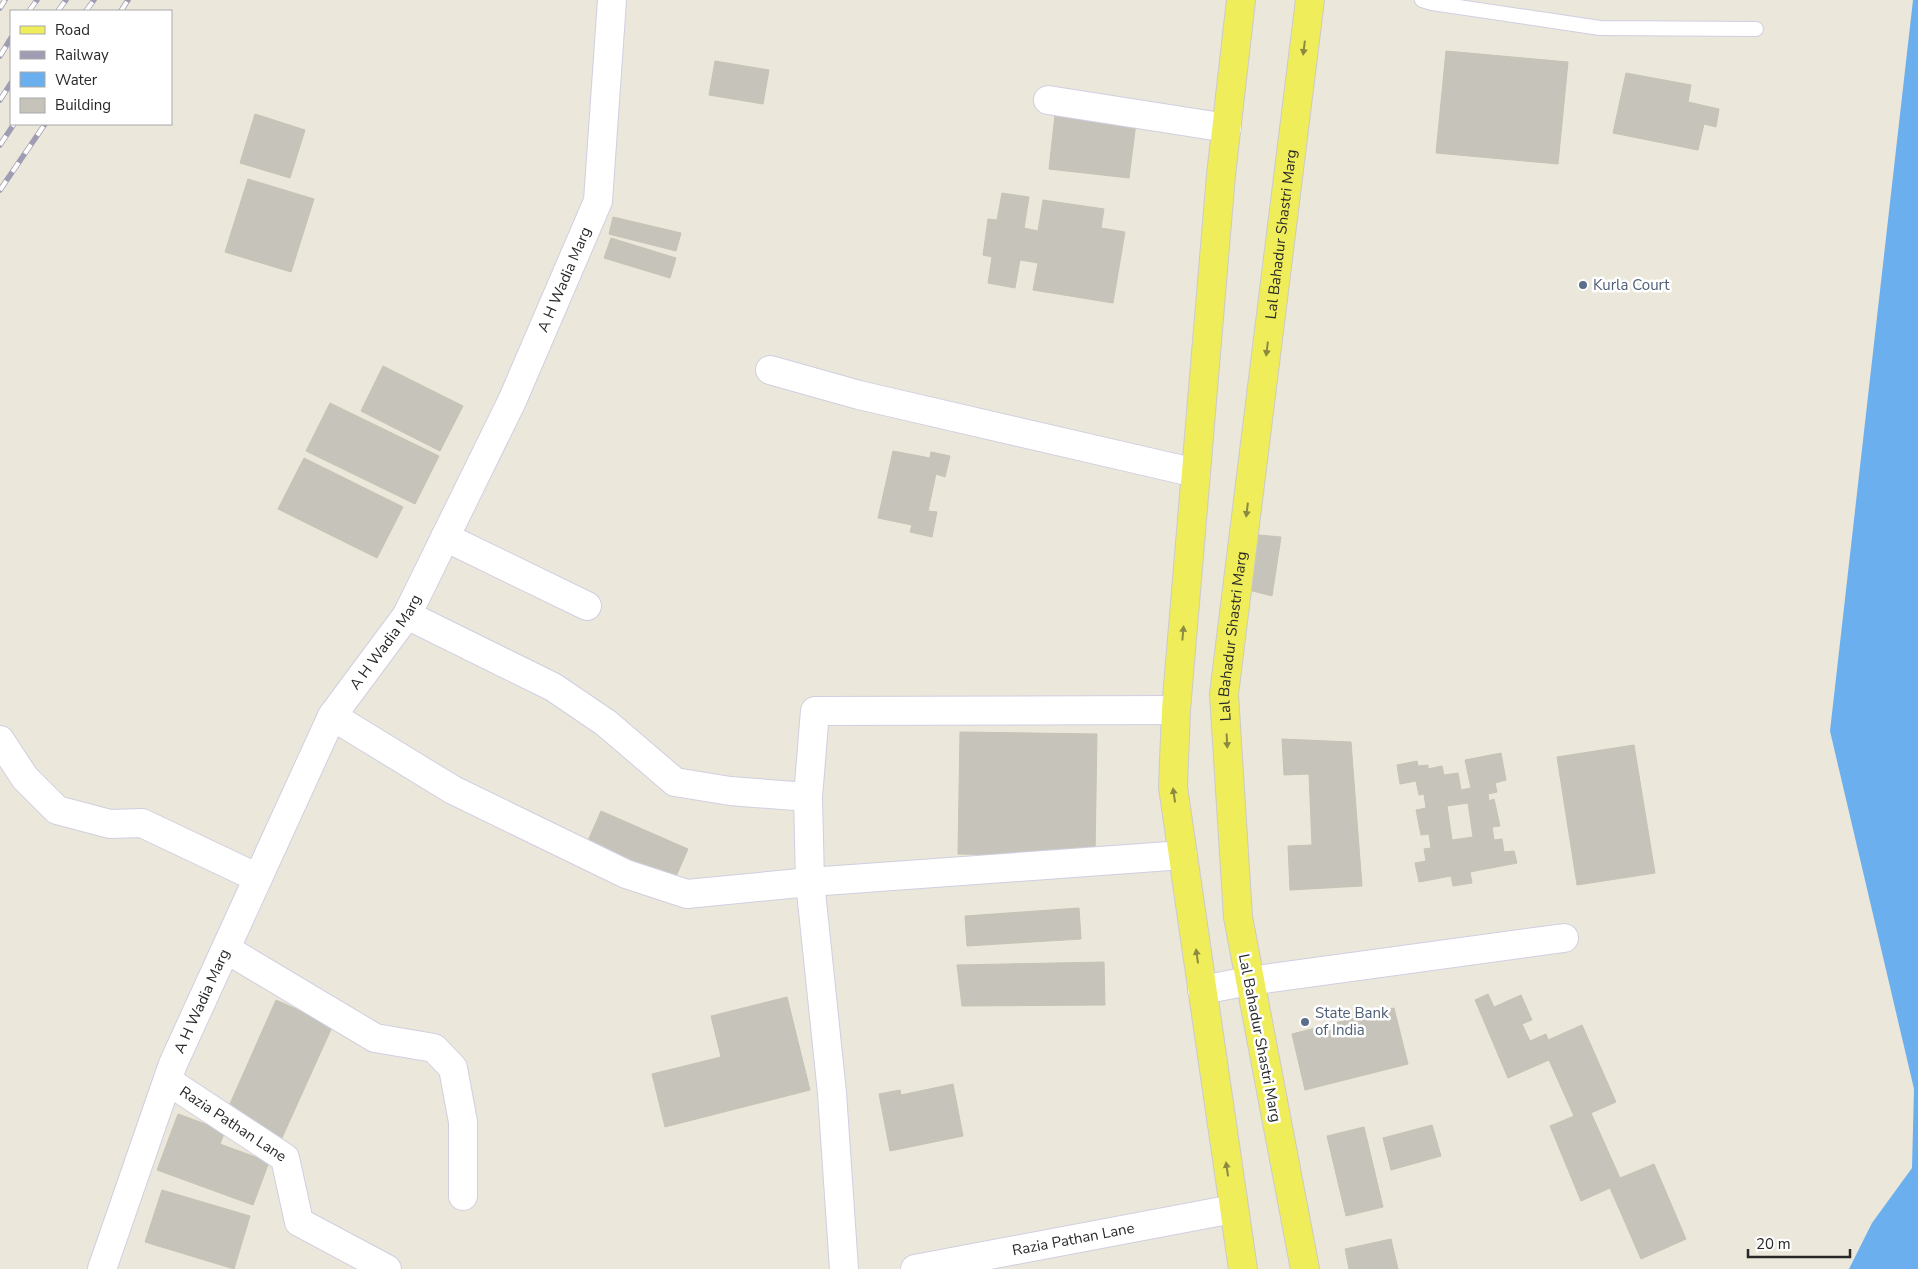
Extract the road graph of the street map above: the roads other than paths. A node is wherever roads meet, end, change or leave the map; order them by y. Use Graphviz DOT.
graph roads {
  1 [pos="612,0"];
  2 [pos="1241,0"];
  3 [pos="1310,0"];
  4 [pos="1422,0"];
  5 [pos="1756,29"];
  6 [pos="1048,100"];
  7 [pos="1227,128"];
  8 [pos="770,370"];
  9 [pos="1196,473"];
  10 [pos="445,537"];
  11 [pos="587,606"];
  12 [pos="407,615"];
  13 [pos="1176,710"];
  14 [pos="332,716"];
  15 [pos="0,740"];
  16 [pos="808,797"];
  17 [pos="1183,855"];
  18 [pos="258,878"];
  19 [pos="810,882"];
  20 [pos="1564,938"];
  21 [pos="226,949"];
  22 [pos="1249,981"];
  23 [pos="1202,990"];
  24 [pos="168,1081"];
  25 [pos="463,1196"];
  26 [pos="1233,1209"];
  27 [pos="102,1269"];
  28 [pos="387,1269"];
  29 [pos="844,1269"];
  30 [pos="915,1269"];
  31 [pos="1243,1269"];
  32 [pos="1304,1269"];
  1 -- 10 [label="street, A H Wadia Marg"];
  2 -- 7 [label="main road"];
  3 -- 22 [label="main road, Lal Bahadur Shastri Marg, one-way"];
  4 -- 5 [label="lane"];
  6 -- 7 [label="street"];
  7 -- 9 [label="main road"];
  8 -- 9 [label="street"];
  13 -- 9 [label="main road, one-way"];
  10 -- 11 [label="street"];
  10 -- 12 [label="street, A H Wadia Marg"];
  12 -- 14 [label="street, A H Wadia Marg"];
  12 -- 16 [label="street"];
  13 -- 16 [label="street"];
  17 -- 13 [label="main road, one-way"];
  14 -- 18 [label="street, A H Wadia Marg"];
  14 -- 19 [label="street"];
  15 -- 18 [label="street"];
  16 -- 19 [label="street"];
  17 -- 19 [label="street"];
  23 -- 17 [label="main road, one-way"];
  18 -- 21 [label="street, A H Wadia Marg"];
  19 -- 29 [label="street"];
  20 -- 22 [label="street"];
  21 -- 24 [label="street, A H Wadia Marg"];
  21 -- 25 [label="street"];
  22 -- 23 [label="street"];
  22 -- 32 [label="main road, Lal Bahadur Shastri Marg"];
  26 -- 23 [label="main road, one-way"];
  24 -- 27 [label="street, A H Wadia Marg"];
  24 -- 28 [label="street, Razia Pathan Lane"];
  26 -- 30 [label="street, Razia Pathan Lane"];
  26 -- 31 [label="main road"];
}
